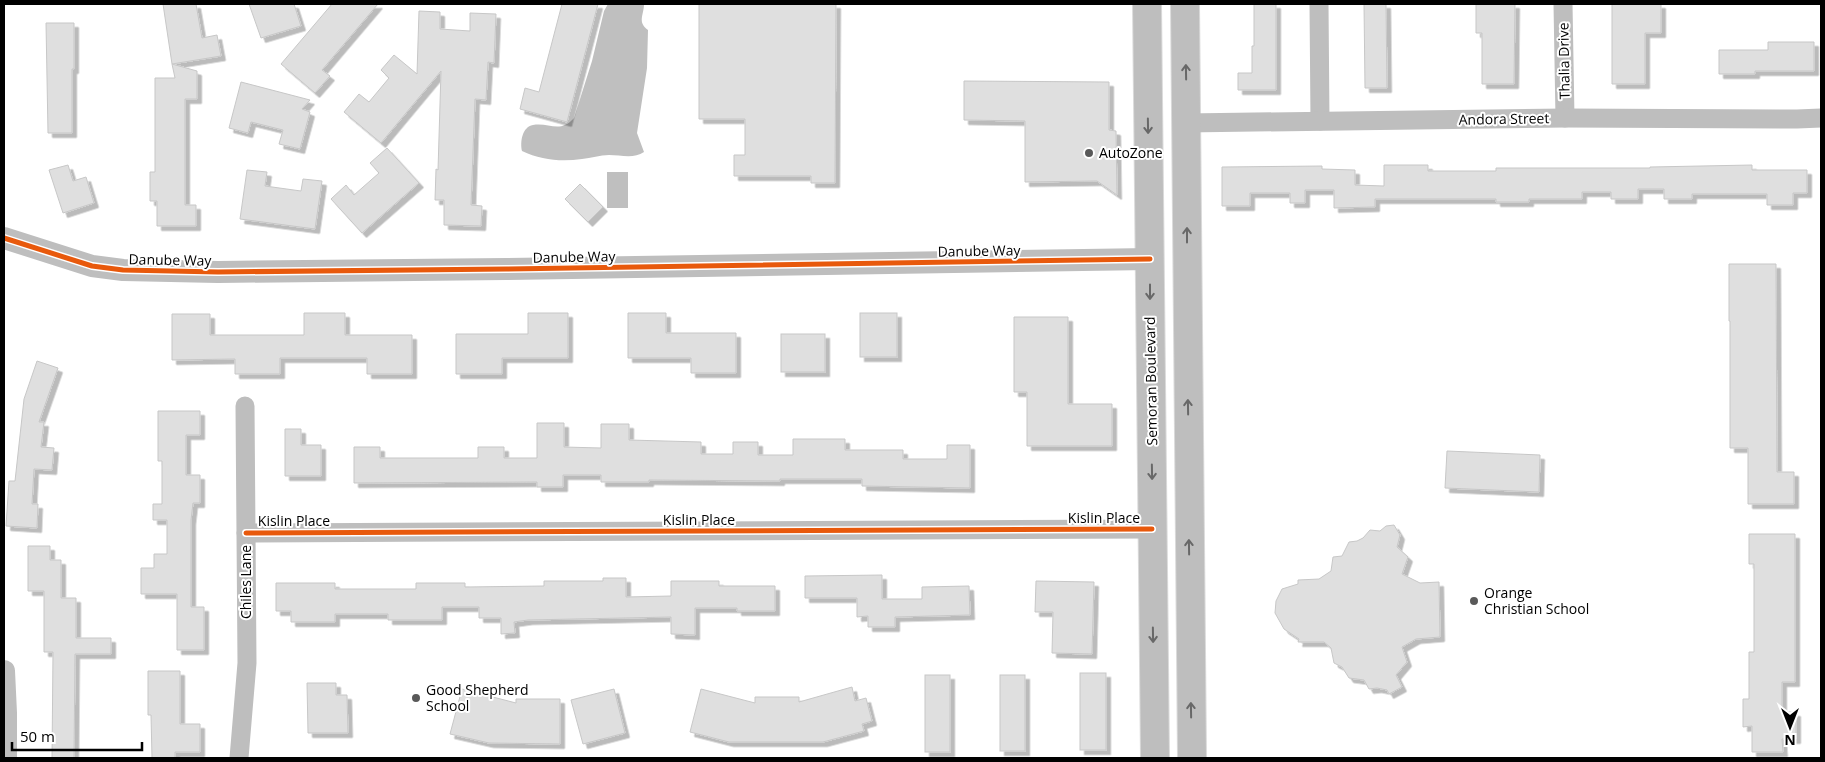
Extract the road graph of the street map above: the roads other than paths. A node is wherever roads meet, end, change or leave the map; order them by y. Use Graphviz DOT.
graph roads {
  1 [pos="1147,4"];
  2 [pos="1185,4"];
  3 [pos="1319,4"];
  4 [pos="1564,4"];
  5 [pos="1565,118"];
  6 [pos="1821,118"];
  7 [pos="1320,121"];
  8 [pos="1186,123"];
  9 [pos="1149,208"];
  10 [pos="4,238"];
  11 [pos="1150,260"];
  12 [pos="1187,265"];
  13 [pos="1187,319"];
  14 [pos="245,406"];
  15 [pos="1152,529"];
  16 [pos="246,532"];
  17 [pos="4,671"];
  18 [pos="6,758"];
  19 [pos="240,758"];
  20 [pos="1155,758"];
  21 [pos="1192,758"];
  1 -- 9 [label="main road, Semoran Boulevard, one-way"];
  8 -- 2 [label="main road, one-way"];
  3 -- 7 [label="street"];
  4 -- 5 [label="street, Thalia Drive"];
  5 -- 6 [label="street, Andora Street"];
  5 -- 7 [label="street, Andora Street"];
  7 -- 8 [label="street, Andora Street"];
  12 -- 8 [label="main road, one-way"];
  9 -- 11 [label="main road, Semoran Boulevard"];
  9 -- 12 [label="main road"];
  10 -- 11 [label="street, Danube Way"];
  11 -- 13 [label="main road"];
  11 -- 15 [label="main road, Semoran Boulevard, one-way"];
  12 -- 13 [label="main road"];
  21 -- 13 [label="main road, one-way"];
  14 -- 16 [label="street, Chiles Lane"];
  15 -- 16 [label="street, Kislin Place"];
  15 -- 20 [label="main road, Semoran Boulevard, one-way"];
  16 -- 19 [label="street, Chiles Lane"];
  17 -- 18 [label="street"];
}
